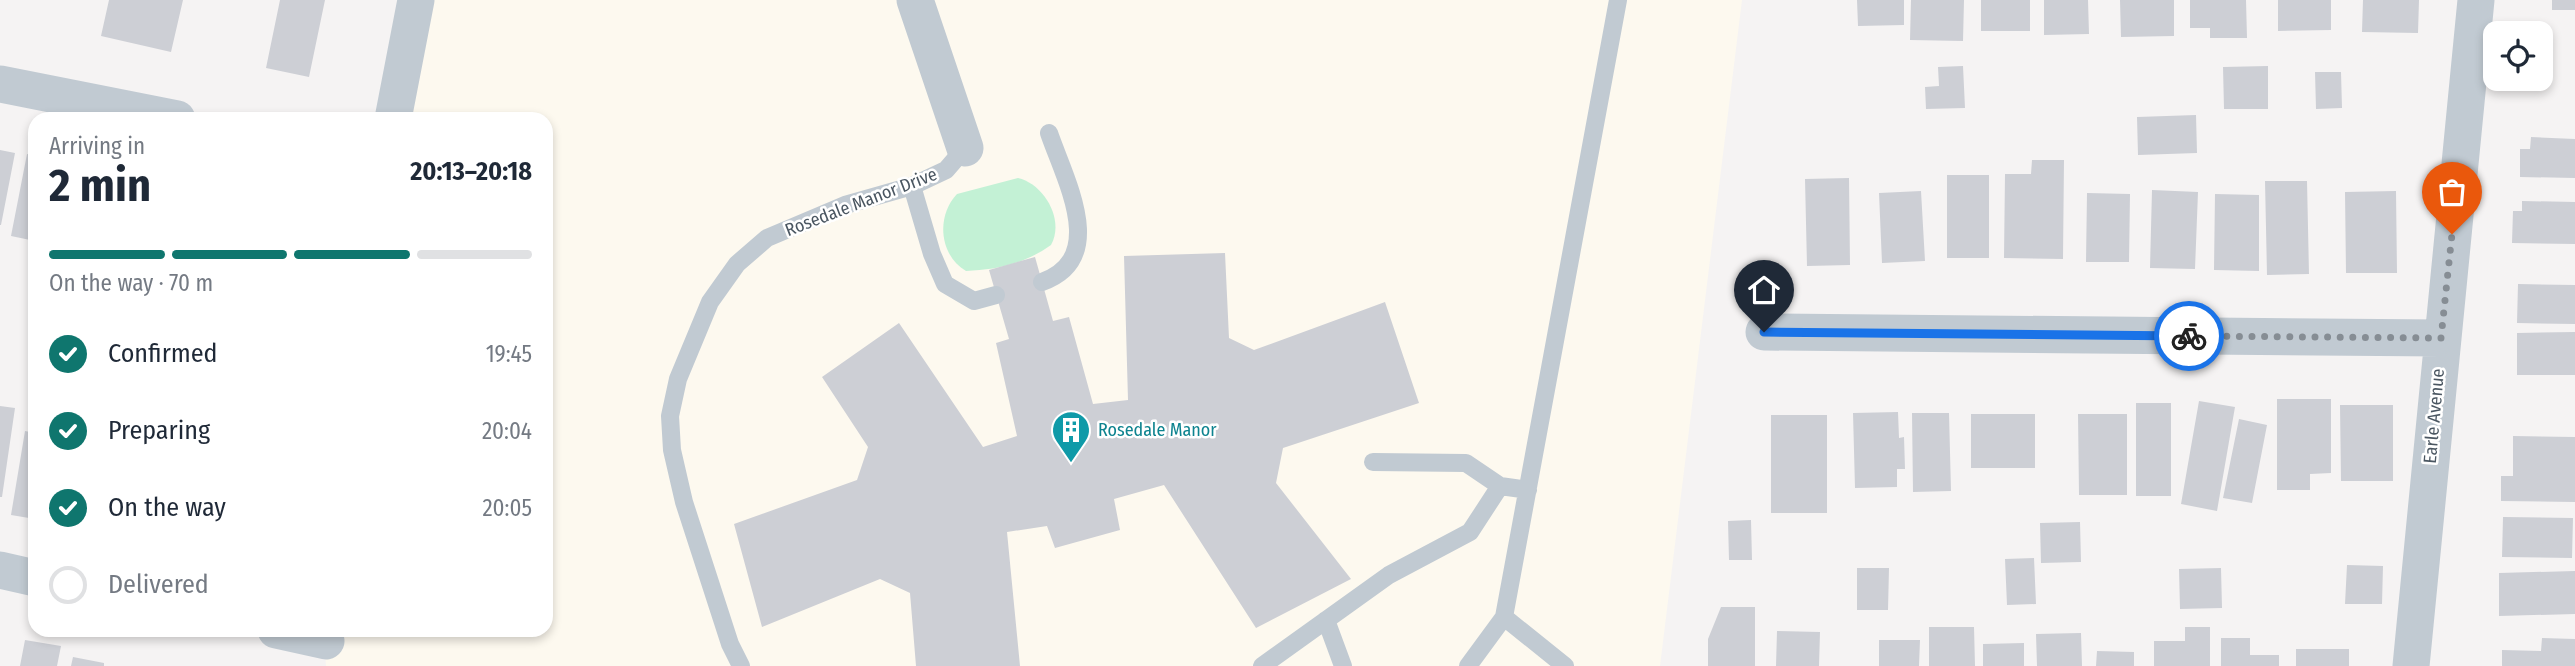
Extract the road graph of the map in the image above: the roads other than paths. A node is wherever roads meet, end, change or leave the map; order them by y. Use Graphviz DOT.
graph roads {
  1 [pos="416,0"];
  2 [pos="915,0"];
  3 [pos="1618,0"];
  4 [pos="2476,0"];
  5 [pos="0,84"];
  6 [pos="142,112"];
  7 [pos="394,112"];
  8 [pos="1049,133"];
  9 [pos="965,148"];
  10 [pos="912,186"];
  11 [pos="1042,282"];
  12 [pos="996,295"];
  13 [pos="1764,332"];
  14 [pos="2441,338"];
  15 [pos="1373,462"];
  16 [pos="1500,486"];
  17 [pos="1528,490"];
  18 [pos="0,570"];
  19 [pos="28,576"];
  20 [pos="1504,617"];
  21 [pos="1326,620"];
  22 [pos="297,637"];
  23 [pos="325,646"];
  24 [pos="741,666"];
  25 [pos="1262,666"];
  26 [pos="1343,666"];
  27 [pos="1468,666"];
  28 [pos="1565,666"];
  29 [pos="2411,666"];
  1 -- 7 [label="street"];
  2 -- 9 [label="street, Rosedale Manor Drive"];
  3 -- 17 [label="lane"];
  4 -- 14 [label="street, Earle Avenue"];
  5 -- 6 [label="street"];
  8 -- 11 [label="lane"];
  9 -- 10 [label="lane, Rosedale Manor Drive"];
  10 -- 12 [label="lane"];
  10 -- 24 [label="lane, Rosedale Manor Drive"];
  13 -- 14 [label="street"];
  14 -- 29 [label="street, Earle Avenue"];
  15 -- 16 [label="lane"];
  16 -- 17 [label="lane"];
  16 -- 21 [label="lane"];
  17 -- 20 [label="lane"];
  18 -- 19 [label="street"];
  20 -- 27 [label="lane"];
  20 -- 28 [label="lane"];
  21 -- 25 [label="lane"];
  21 -- 26 [label="lane"];
  22 -- 23 [label="street"];
}
